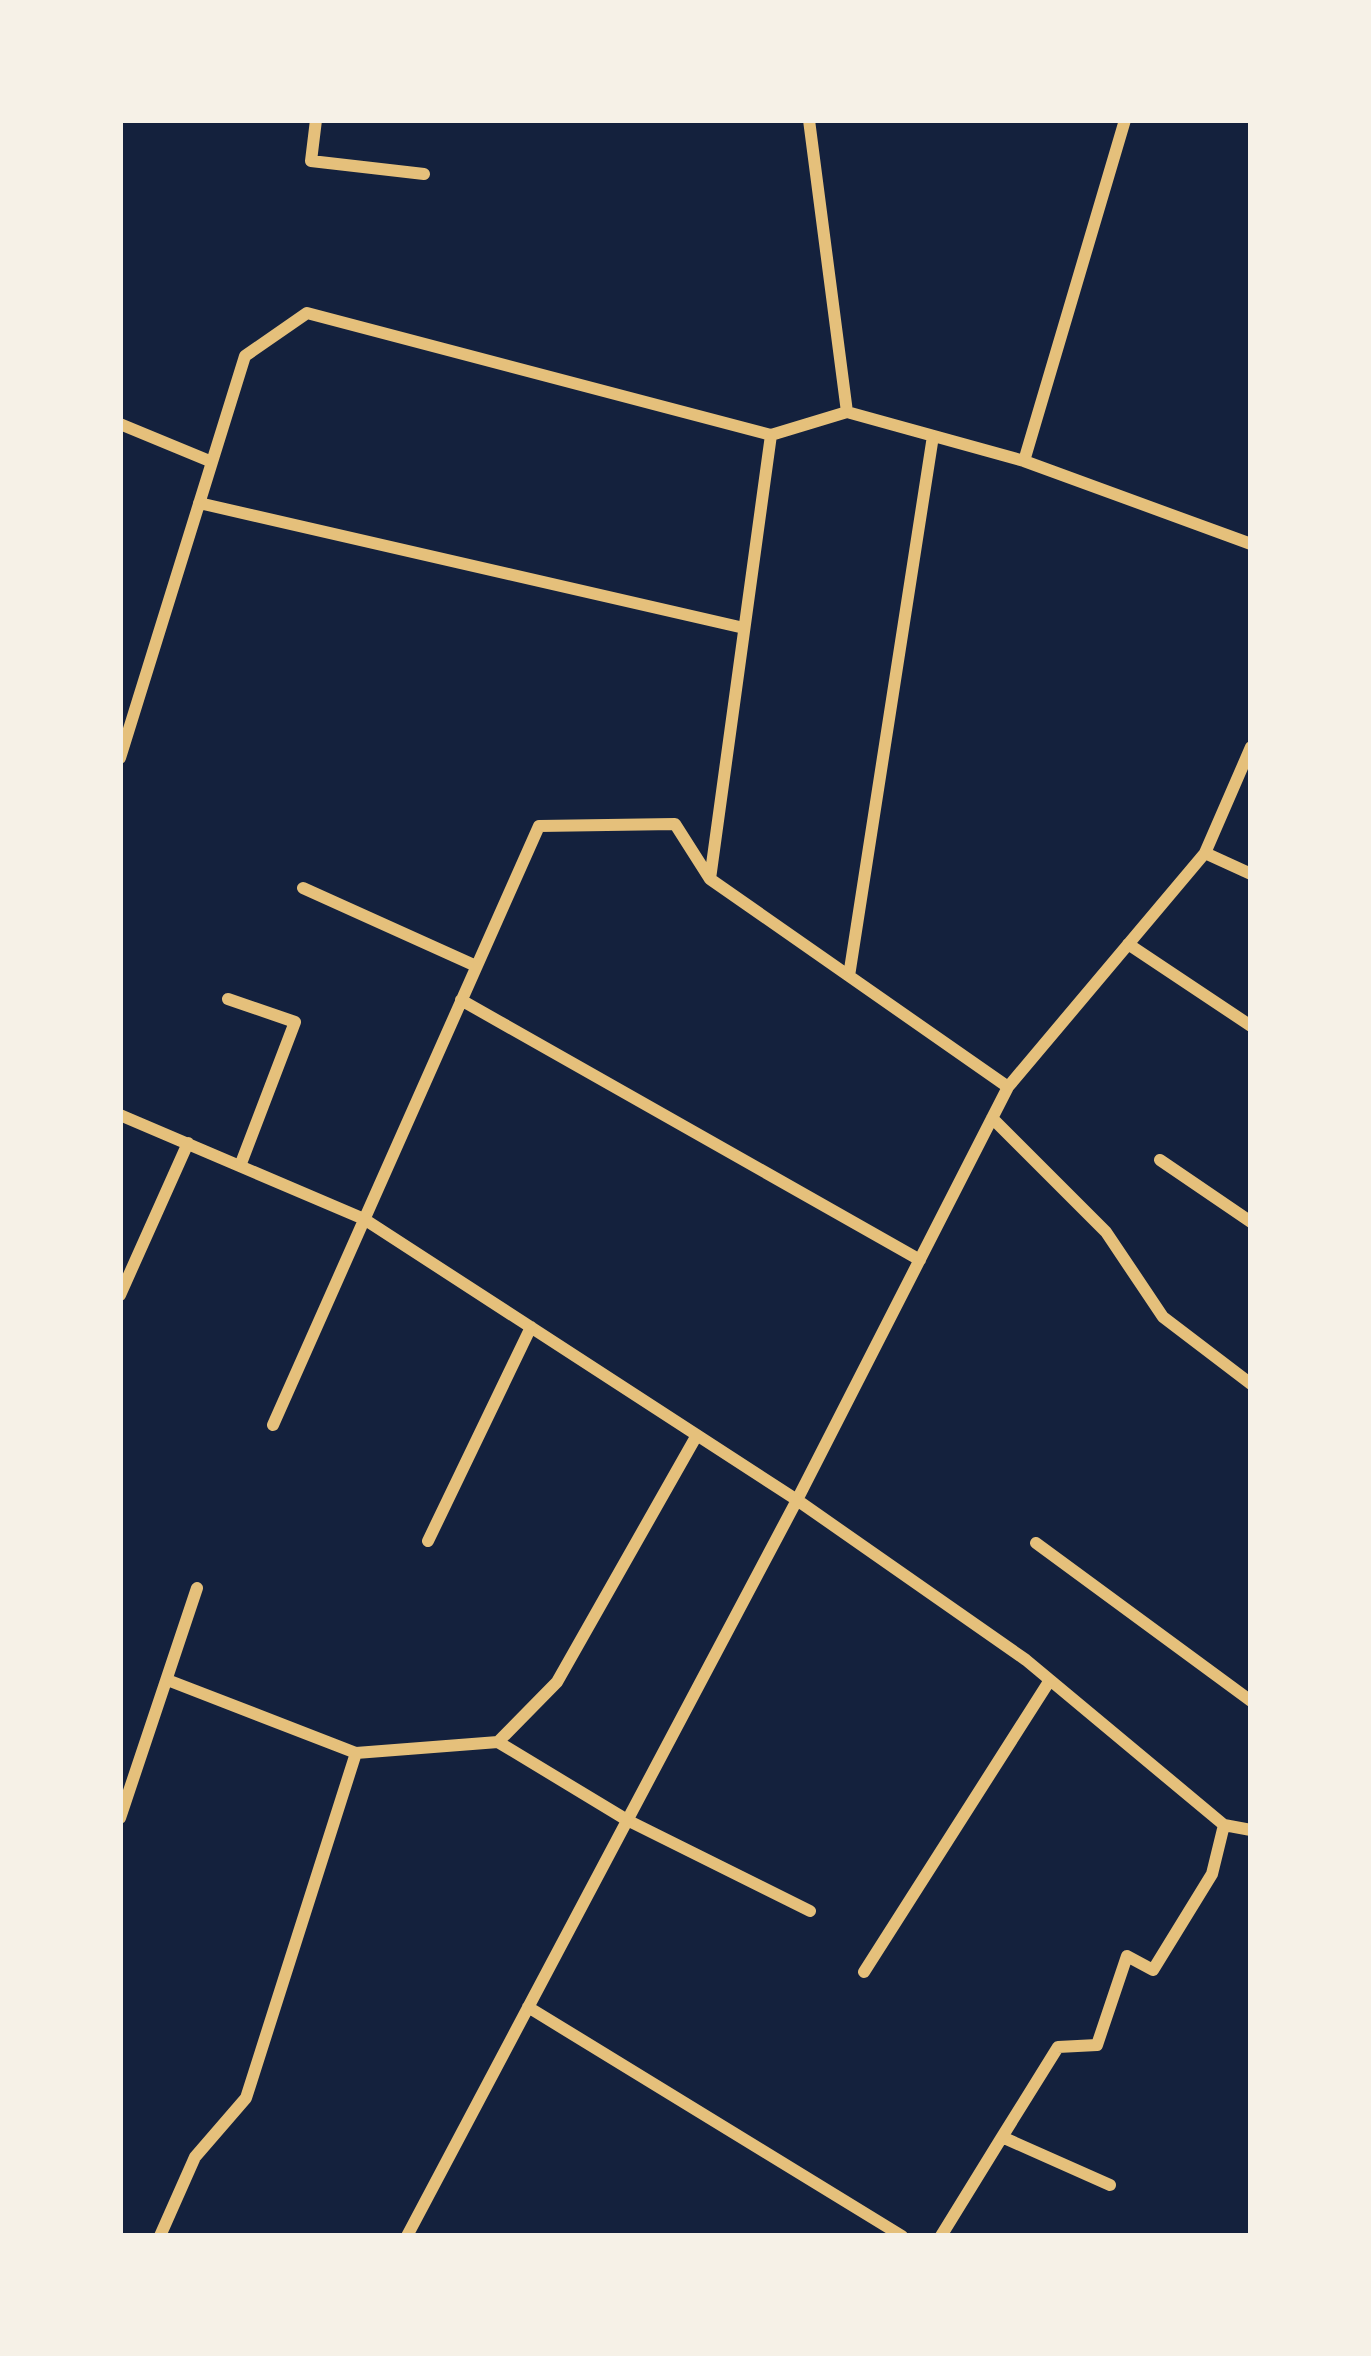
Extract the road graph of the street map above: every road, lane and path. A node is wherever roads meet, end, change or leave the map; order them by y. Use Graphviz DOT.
graph roads {
  1 [pos="316,120"];
  2 [pos="808,120"];
  3 [pos="1124,120"];
  4 [pos="424,174"];
  5 [pos="847,412"];
  6 [pos="120,424"];
  7 [pos="771,435"];
  8 [pos="933,436"];
  9 [pos="1024,461"];
  10 [pos="212,462"];
  11 [pos="199,503"];
  12 [pos="1251,544"];
  13 [pos="744,628"];
  14 [pos="1251,747"];
  15 [pos="120,758"];
  16 [pos="1205,853"];
  17 [pos="1251,874"];
  18 [pos="710,879"];
  19 [pos="303,888"];
  20 [pos="1128,944"];
  21 [pos="476,966"];
  22 [pos="849,976"];
  23 [pos="228,999"];
  24 [pos="461,1000"];
  25 [pos="1251,1026"];
  26 [pos="1008,1087"];
  27 [pos="120,1115"];
  28 [pos="992,1118"];
  29 [pos="188,1143"];
  30 [pos="1160,1160"];
  31 [pos="240,1166"];
  32 [pos="364,1219"];
  33 [pos="1251,1222"];
  34 [pos="920,1260"];
  35 [pos="120,1295"];
  36 [pos="531,1328"];
  37 [pos="1251,1384"];
  38 [pos="273,1425"];
  39 [pos="697,1435"];
  40 [pos="797,1500"];
  41 [pos="428,1541"];
  42 [pos="1036,1543"];
  43 [pos="197,1588"];
  44 [pos="1050,1680"];
  45 [pos="170,1681"];
  46 [pos="1251,1701"];
  47 [pos="498,1742"];
  48 [pos="356,1753"];
  49 [pos="120,1770"];
  50 [pos="135,1776"];
  51 [pos="120,1818"];
  52 [pos="627,1820"];
  53 [pos="1224,1826"];
  54 [pos="1251,1830"];
  55 [pos="810,1911"];
  56 [pos="864,1972"];
  57 [pos="528,2007"];
  58 [pos="1001,2137"];
  59 [pos="1110,2185"];
  60 [pos="160,2236"];
  61 [pos="407,2236"];
  62 [pos="902,2236"];
  63 [pos="941,2236"];
  1 -- 4 [label="street"];
  2 -- 5 [label="street"];
  3 -- 9 [label="street"];
  5 -- 7 [label="street"];
  5 -- 8 [label="street"];
  6 -- 10 [label="street"];
  7 -- 10 [label="street"];
  7 -- 13 [label="street"];
  8 -- 9 [label="street"];
  8 -- 22 [label="street"];
  9 -- 12 [label="street"];
  10 -- 11 [label="street"];
  11 -- 13 [label="street"];
  11 -- 15 [label="street"];
  13 -- 18 [label="street"];
  14 -- 16 [label="street"];
  16 -- 17 [label="street"];
  16 -- 20 [label="street"];
  18 -- 21 [label="street"];
  18 -- 22 [label="street"];
  19 -- 21 [label="street"];
  20 -- 25 [label="street"];
  20 -- 26 [label="street"];
  21 -- 24 [label="street"];
  22 -- 26 [label="street"];
  23 -- 31 [label="street"];
  24 -- 32 [label="street"];
  24 -- 34 [label="street"];
  26 -- 28 [label="street"];
  27 -- 29 [label="street"];
  28 -- 34 [label="street"];
  28 -- 37 [label="street"];
  29 -- 31 [label="street"];
  29 -- 35 [label="street"];
  30 -- 33 [label="street"];
  31 -- 32 [label="street"];
  32 -- 36 [label="street"];
  32 -- 38 [label="street"];
  34 -- 40 [label="street"];
  36 -- 39 [label="street"];
  36 -- 41 [label="street"];
  39 -- 40 [label="street"];
  39 -- 47 [label="street"];
  40 -- 44 [label="street"];
  40 -- 52 [label="street"];
  42 -- 46 [label="street"];
  43 -- 45 [label="street"];
  44 -- 53 [label="street"];
  44 -- 56 [label="street"];
  45 -- 48 [label="street"];
  45 -- 50 [label="street"];
  47 -- 48 [label="street"];
  47 -- 52 [label="street"];
  48 -- 60 [label="street"];
  49 -- 50 [label="street"];
  50 -- 51 [label="street"];
  52 -- 55 [label="street"];
  52 -- 57 [label="street"];
  53 -- 54 [label="street"];
  53 -- 58 [label="street"];
  57 -- 61 [label="street"];
  57 -- 62 [label="street"];
  58 -- 59 [label="street"];
  58 -- 63 [label="street"];
}
